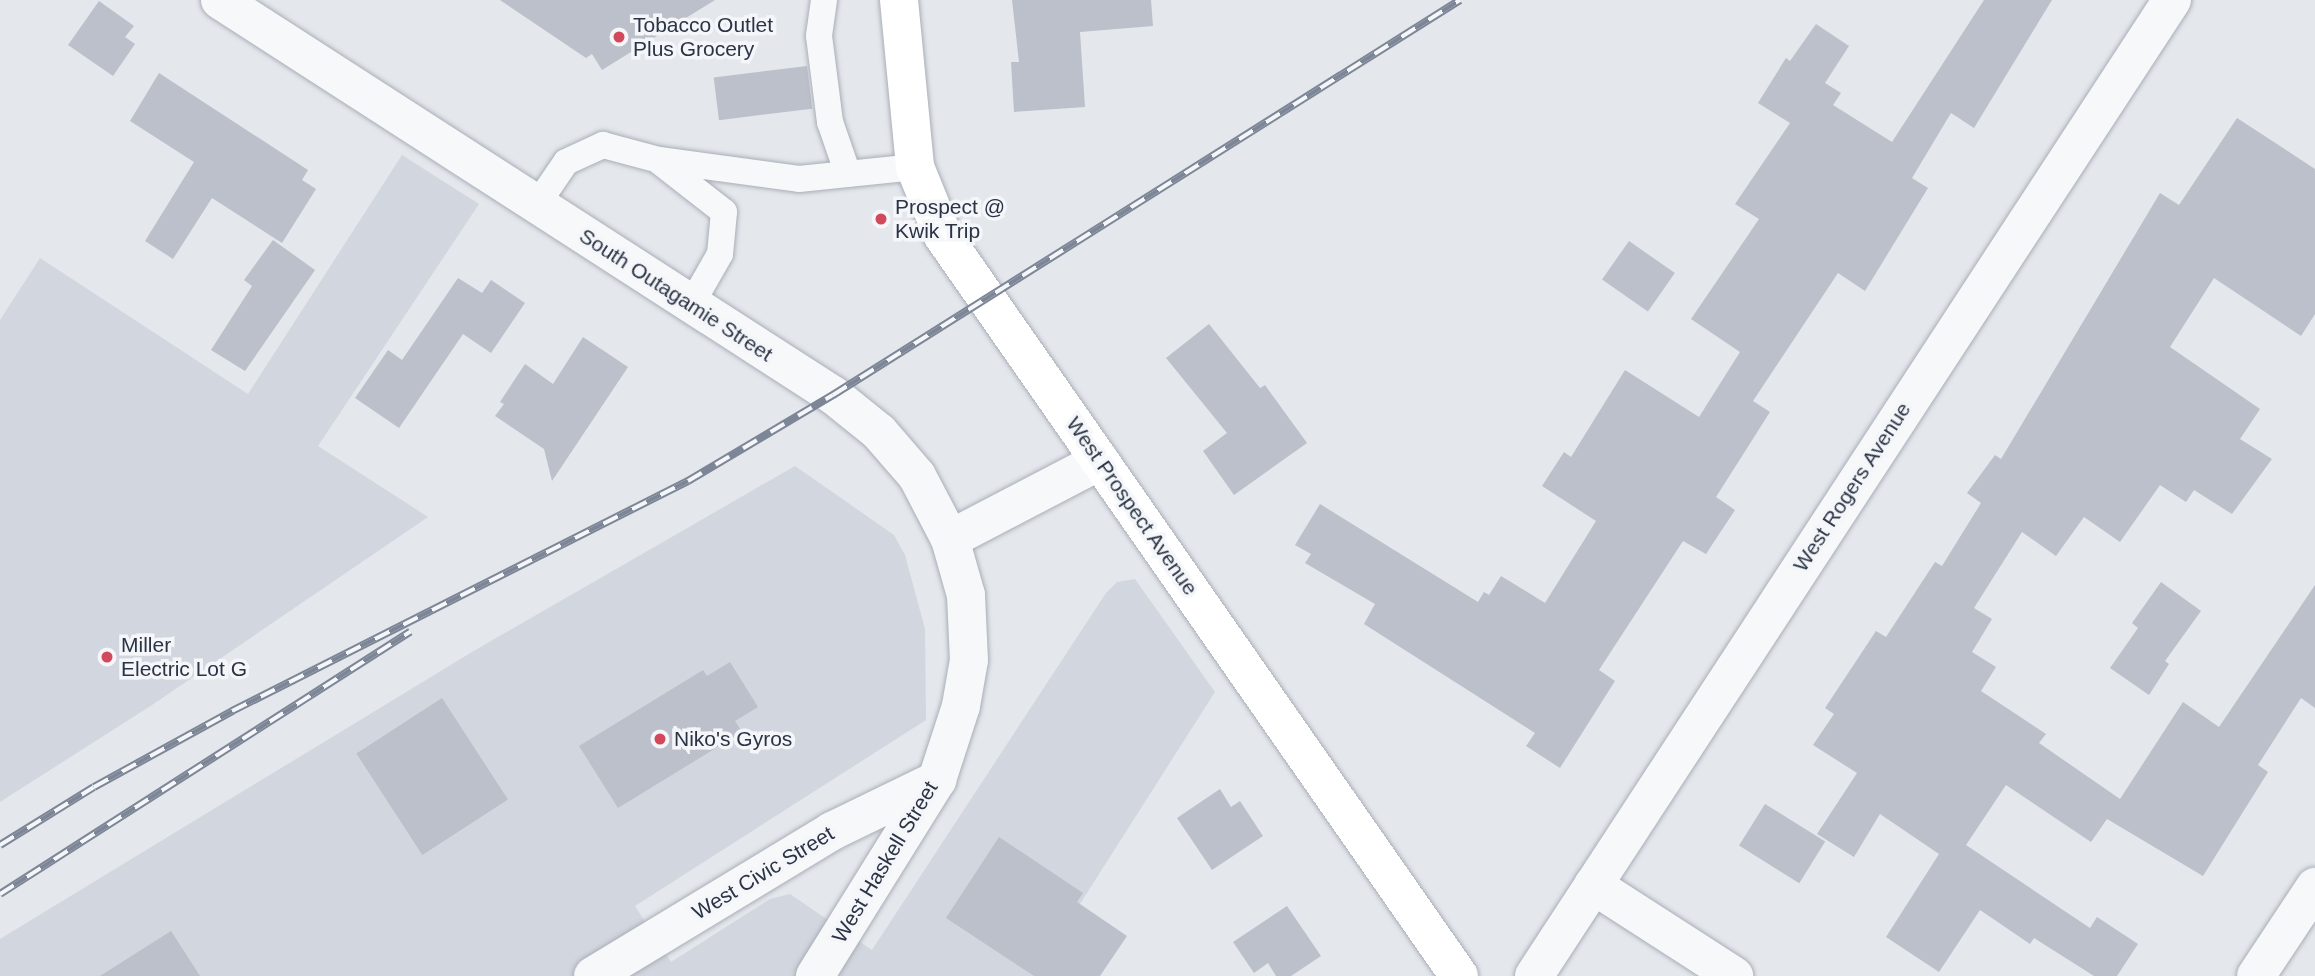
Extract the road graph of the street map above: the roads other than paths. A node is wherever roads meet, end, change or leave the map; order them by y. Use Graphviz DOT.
graph roads {
  1 [pos="220,0"];
  2 [pos="824,0"];
  3 [pos="899,0"];
  4 [pos="2172,0"];
  5 [pos="659,160"];
  6 [pos="915,167"];
  7 [pos="848,174"];
  8 [pos="536,205"];
  9 [pos="692,303"];
  10 [pos="1100,461"];
  11 [pos="950,540"];
  12 [pos="937,780"];
  13 [pos="1593,885"];
  14 [pos="2315,887"];
  15 [pos="593,976"];
  16 [pos="815,976"];
  17 [pos="1459,976"];
  18 [pos="1534,976"];
  19 [pos="1734,976"];
  20 [pos="2256,976"];
  1 -- 8 [label="street, South Outagamie Street"];
  2 -- 7 [label="lane"];
  3 -- 6 [label="main road, West Prospect Avenue"];
  4 -- 13 [label="street, West Rogers Avenue"];
  5 -- 7 [label="lane"];
  5 -- 8 [label="lane"];
  5 -- 9 [label="lane"];
  6 -- 7 [label="lane"];
  6 -- 10 [label="main road, West Prospect Avenue"];
  8 -- 9 [label="street, South Outagamie Street"];
  9 -- 11 [label="street, South Outagamie Street"];
  10 -- 11 [label="street"];
  10 -- 17 [label="main road, West Prospect Avenue"];
  11 -- 12 [label="street, West Haskell Street"];
  12 -- 15 [label="street, West Civic Street"];
  12 -- 16 [label="street, West Haskell Street"];
  13 -- 18 [label="street, West Rogers Avenue"];
  13 -- 19 [label="street"];
  14 -- 20 [label="street"];
}
